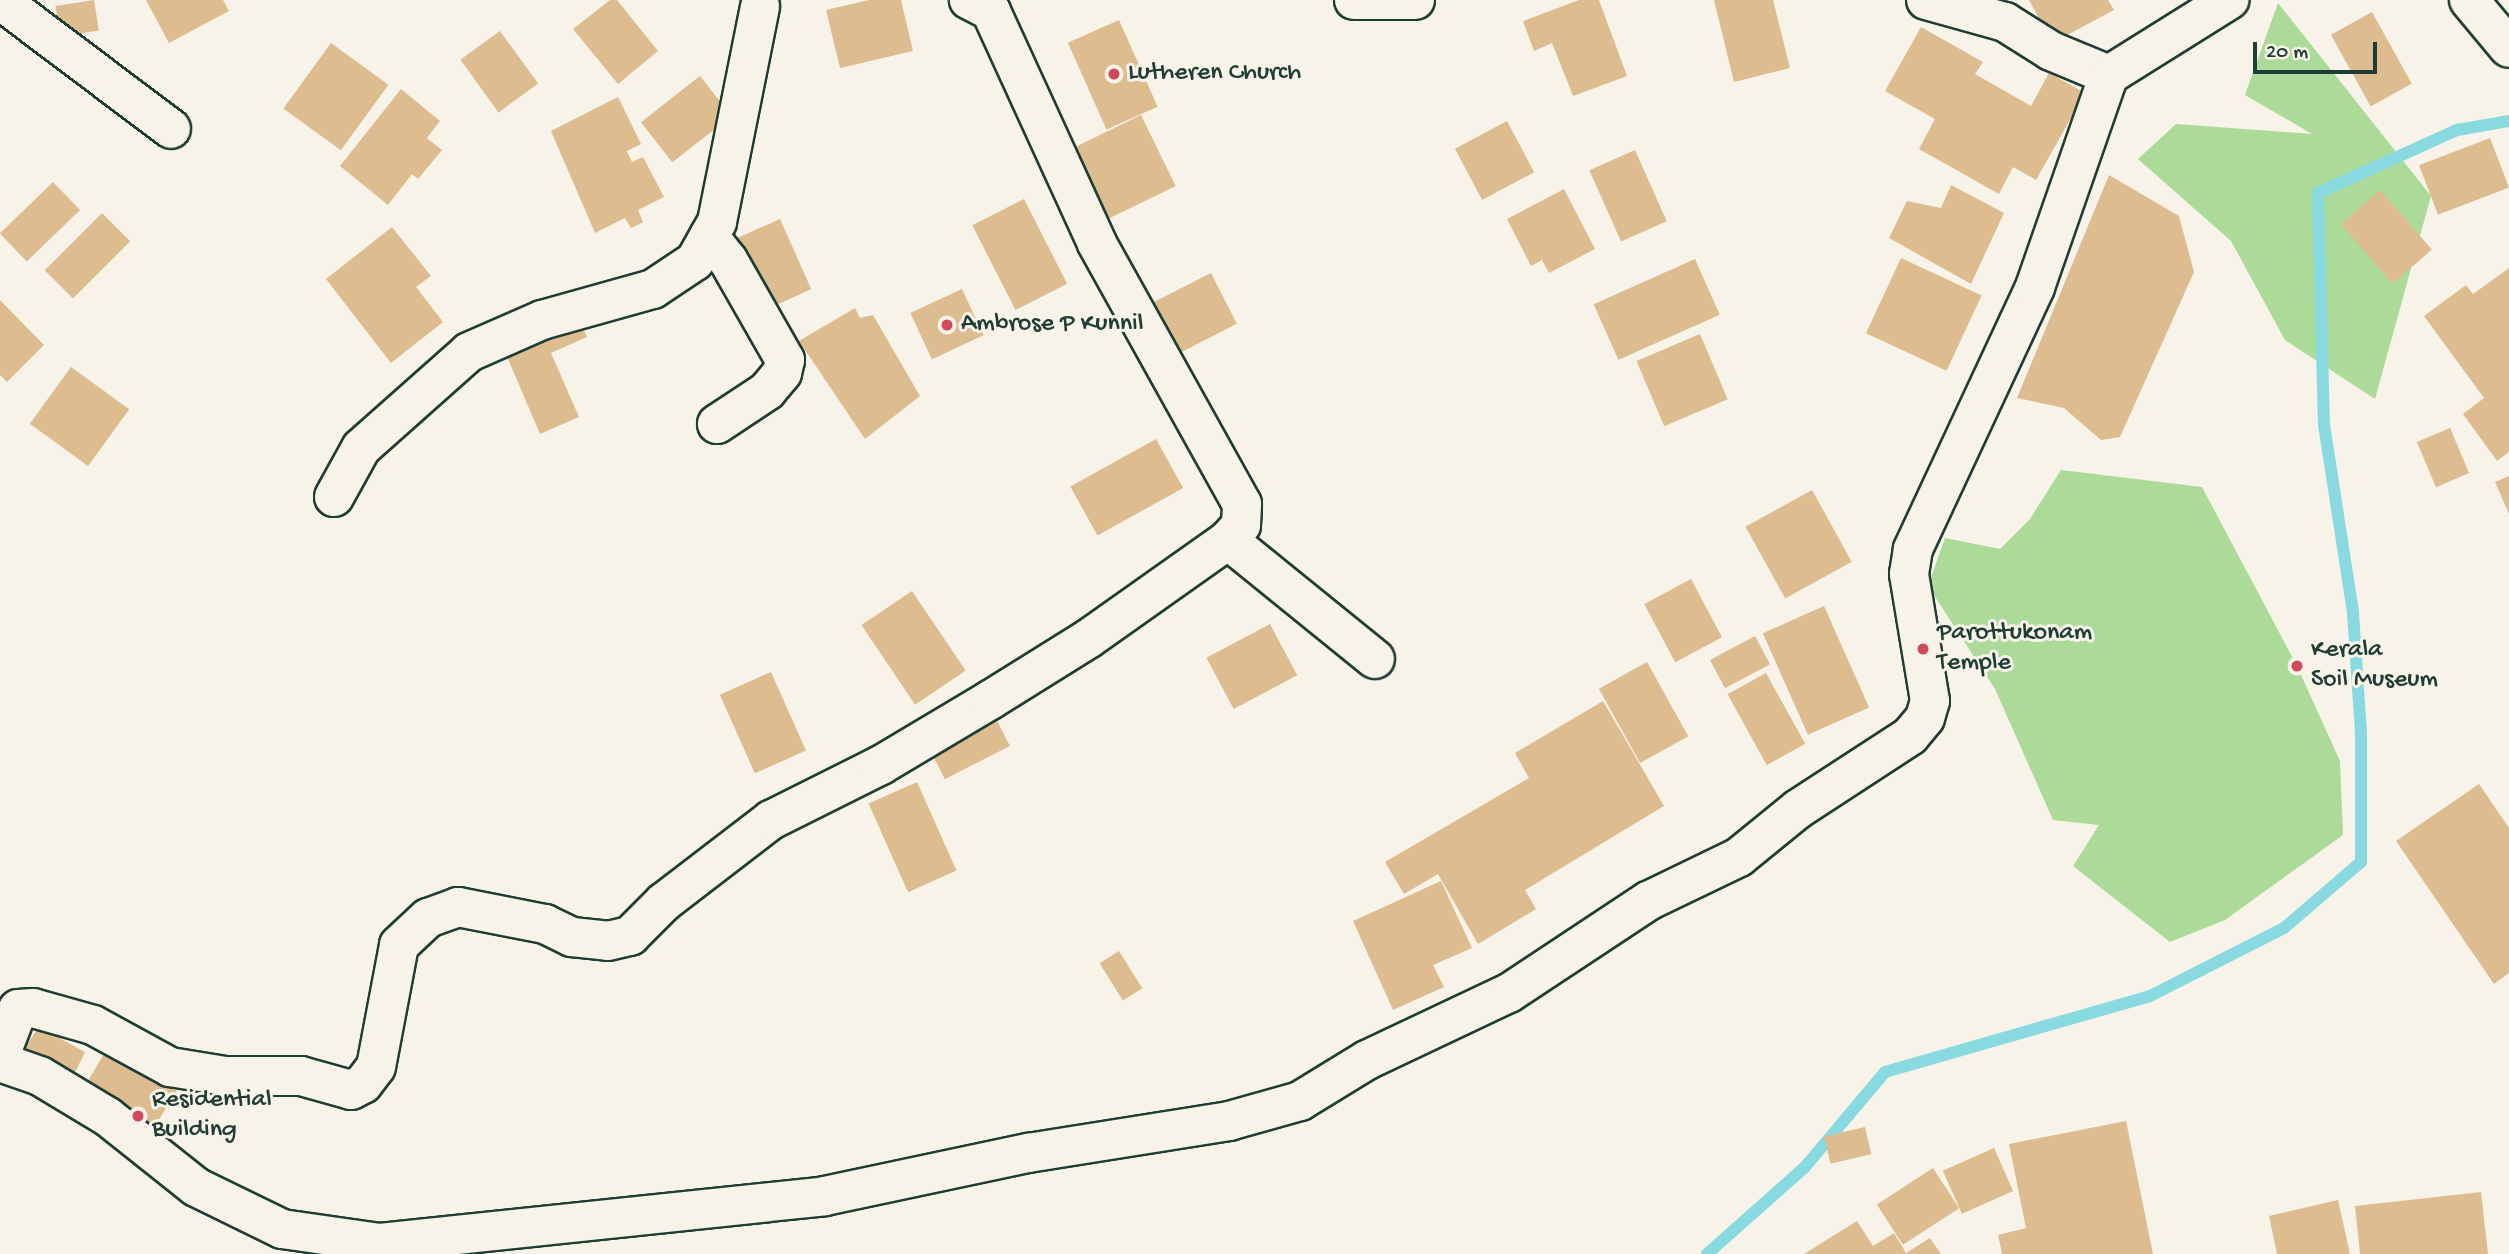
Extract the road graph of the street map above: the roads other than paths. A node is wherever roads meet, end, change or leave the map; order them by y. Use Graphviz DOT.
graph roads {
  1 [pos="0,0"];
  2 [pos="969,0"];
  3 [pos="1354,0"];
  4 [pos="1415,0"];
  5 [pos="1926,0"];
  6 [pos="2229,0"];
  7 [pos="2469,0"];
  8 [pos="768,2"];
  9 [pos="2509,48"];
  10 [pos="2109,75"];
  11 [pos="171,129"];
  12 [pos="709,236"];
  13 [pos="717,424"];
  14 [pos="334,497"];
  15 [pos="1228,540"];
  16 [pos="1375,660"];
  17 [pos="0,1056"];
  18 [pos="0,1062"];
  1 -- 11 [label="street"];
  2 -- 15 [label="street"];
  3 -- 4 [label="street"];
  5 -- 10 [label="street"];
  6 -- 10 [label="street"];
  7 -- 9 [label="street"];
  8 -- 12 [label="street"];
  10 -- 18 [label="street"];
  12 -- 13 [label="street"];
  12 -- 14 [label="street"];
  15 -- 16 [label="street"];
  15 -- 17 [label="street"];
}
